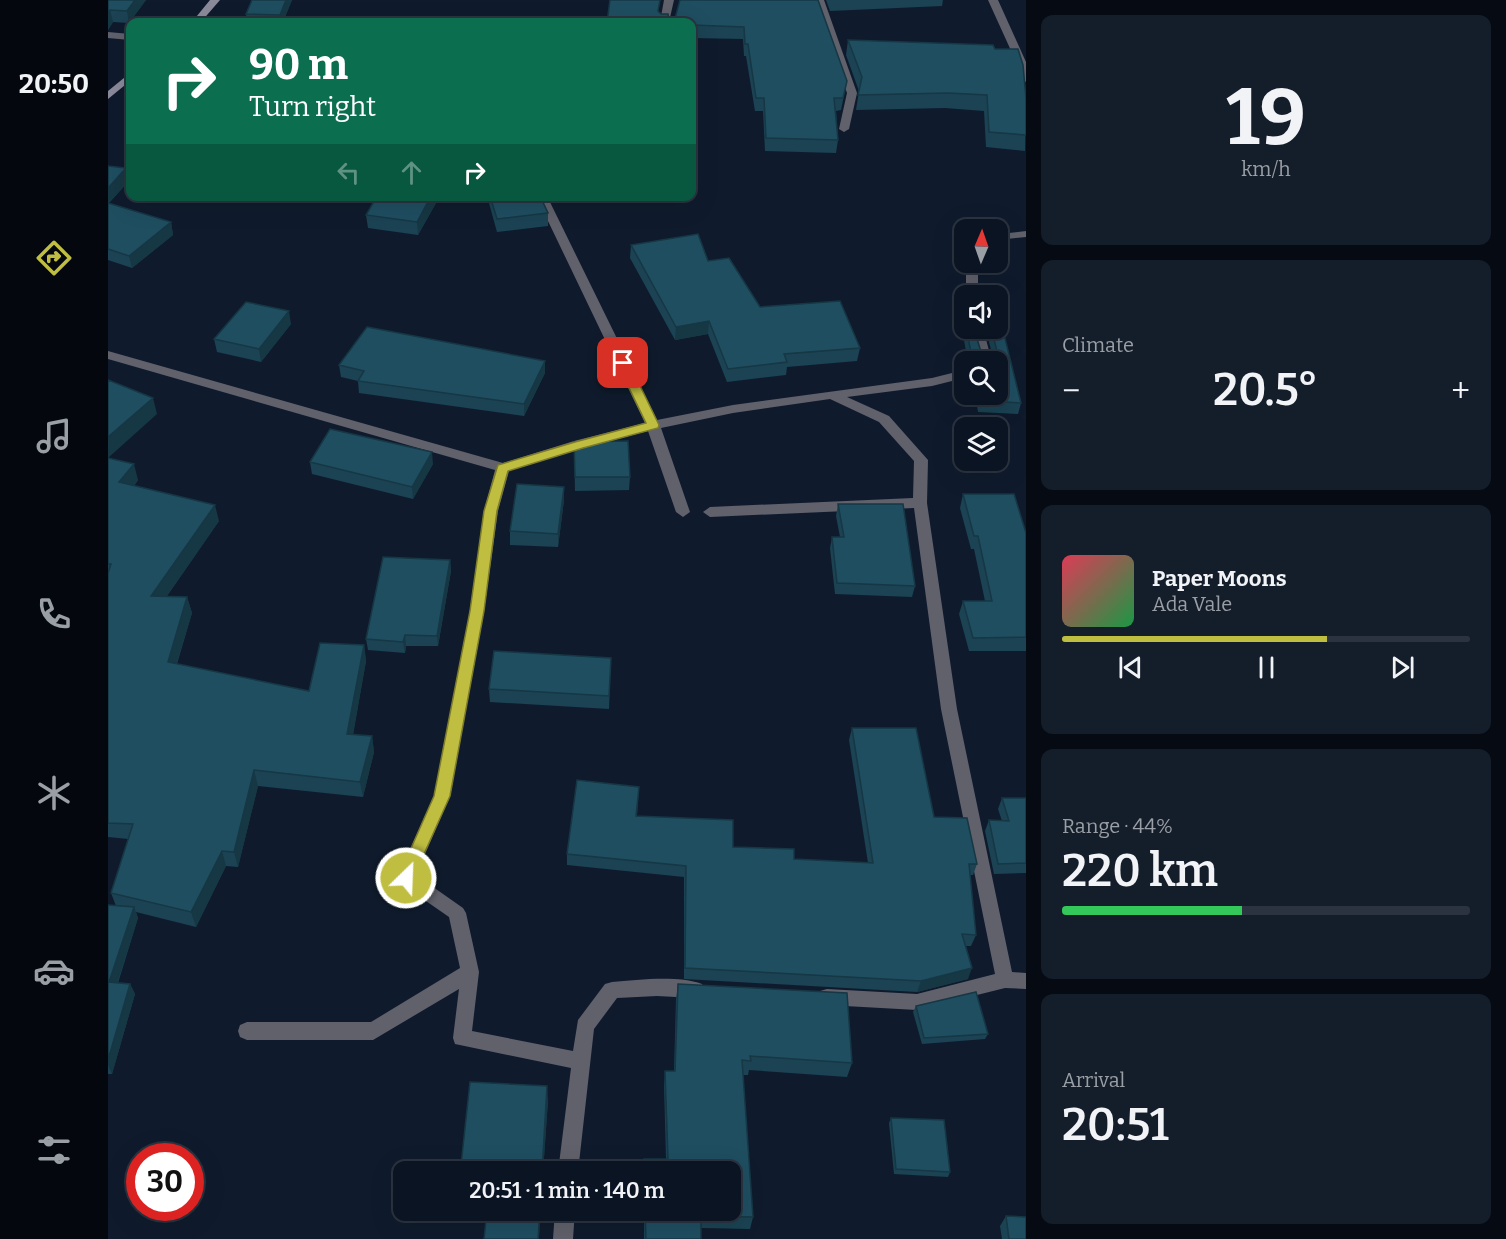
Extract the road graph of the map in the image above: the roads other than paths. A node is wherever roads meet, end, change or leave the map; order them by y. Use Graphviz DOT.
graph roads {
  1 [pos="215,0"];
  2 [pos="669,0"];
  3 [pos="819,0"];
  4 [pos="993,0"];
  5 [pos="199,18"];
  6 [pos="666,18"];
  7 [pos="108,35"];
  8 [pos="126,37"];
  9 [pos="1026,79"];
  10 [pos="126,80"];
  11 [pos="108,96"];
  12 [pos="844,129"];
  13 [pos="543,201"];
  14 [pos="1026,234"];
  15 [pos="1008,236"];
  16 [pos="108,355"];
  17 [pos="954,376"];
  18 [pos="831,395"];
  19 [pos="653,425"];
  20 [pos="503,468"];
  21 [pos="920,502"];
  22 [pos="683,512"];
  23 [pos="710,512"];
  24 [pos="470,972"];
  25 [pos="1005,980"];
  26 [pos="1026,981"];
  27 [pos="716,991"];
  28 [pos="810,996"];
  29 [pos="247,1031"];
  30 [pos="580,1061"];
  31 [pos="569,1161"];
  32 [pos="564,1221"];
  33 [pos="563,1239"];
  1 -- 5 [label="main road"];
  2 -- 6 [label="street"];
  3 -- 12 [label="street"];
  4 -- 9 [label="street"];
  7 -- 8 [label="street"];
  10 -- 11 [label="main road"];
  13 -- 19 [label="street"];
  14 -- 15 [label="street"];
  16 -- 20 [label="street"];
  17 -- 18 [label="street"];
  18 -- 19 [label="street"];
  18 -- 21 [label="street"];
  19 -- 20 [label="street"];
  19 -- 22 [label="street"];
  20 -- 24 [label="street"];
  21 -- 23 [label="street"];
  21 -- 25 [label="street"];
  24 -- 29 [label="street"];
  24 -- 30 [label="street"];
  25 -- 26 [label="street"];
  25 -- 28 [label="street"];
  27 -- 30 [label="street"];
  30 -- 31 [label="street"];
  32 -- 33 [label="street"];
}
